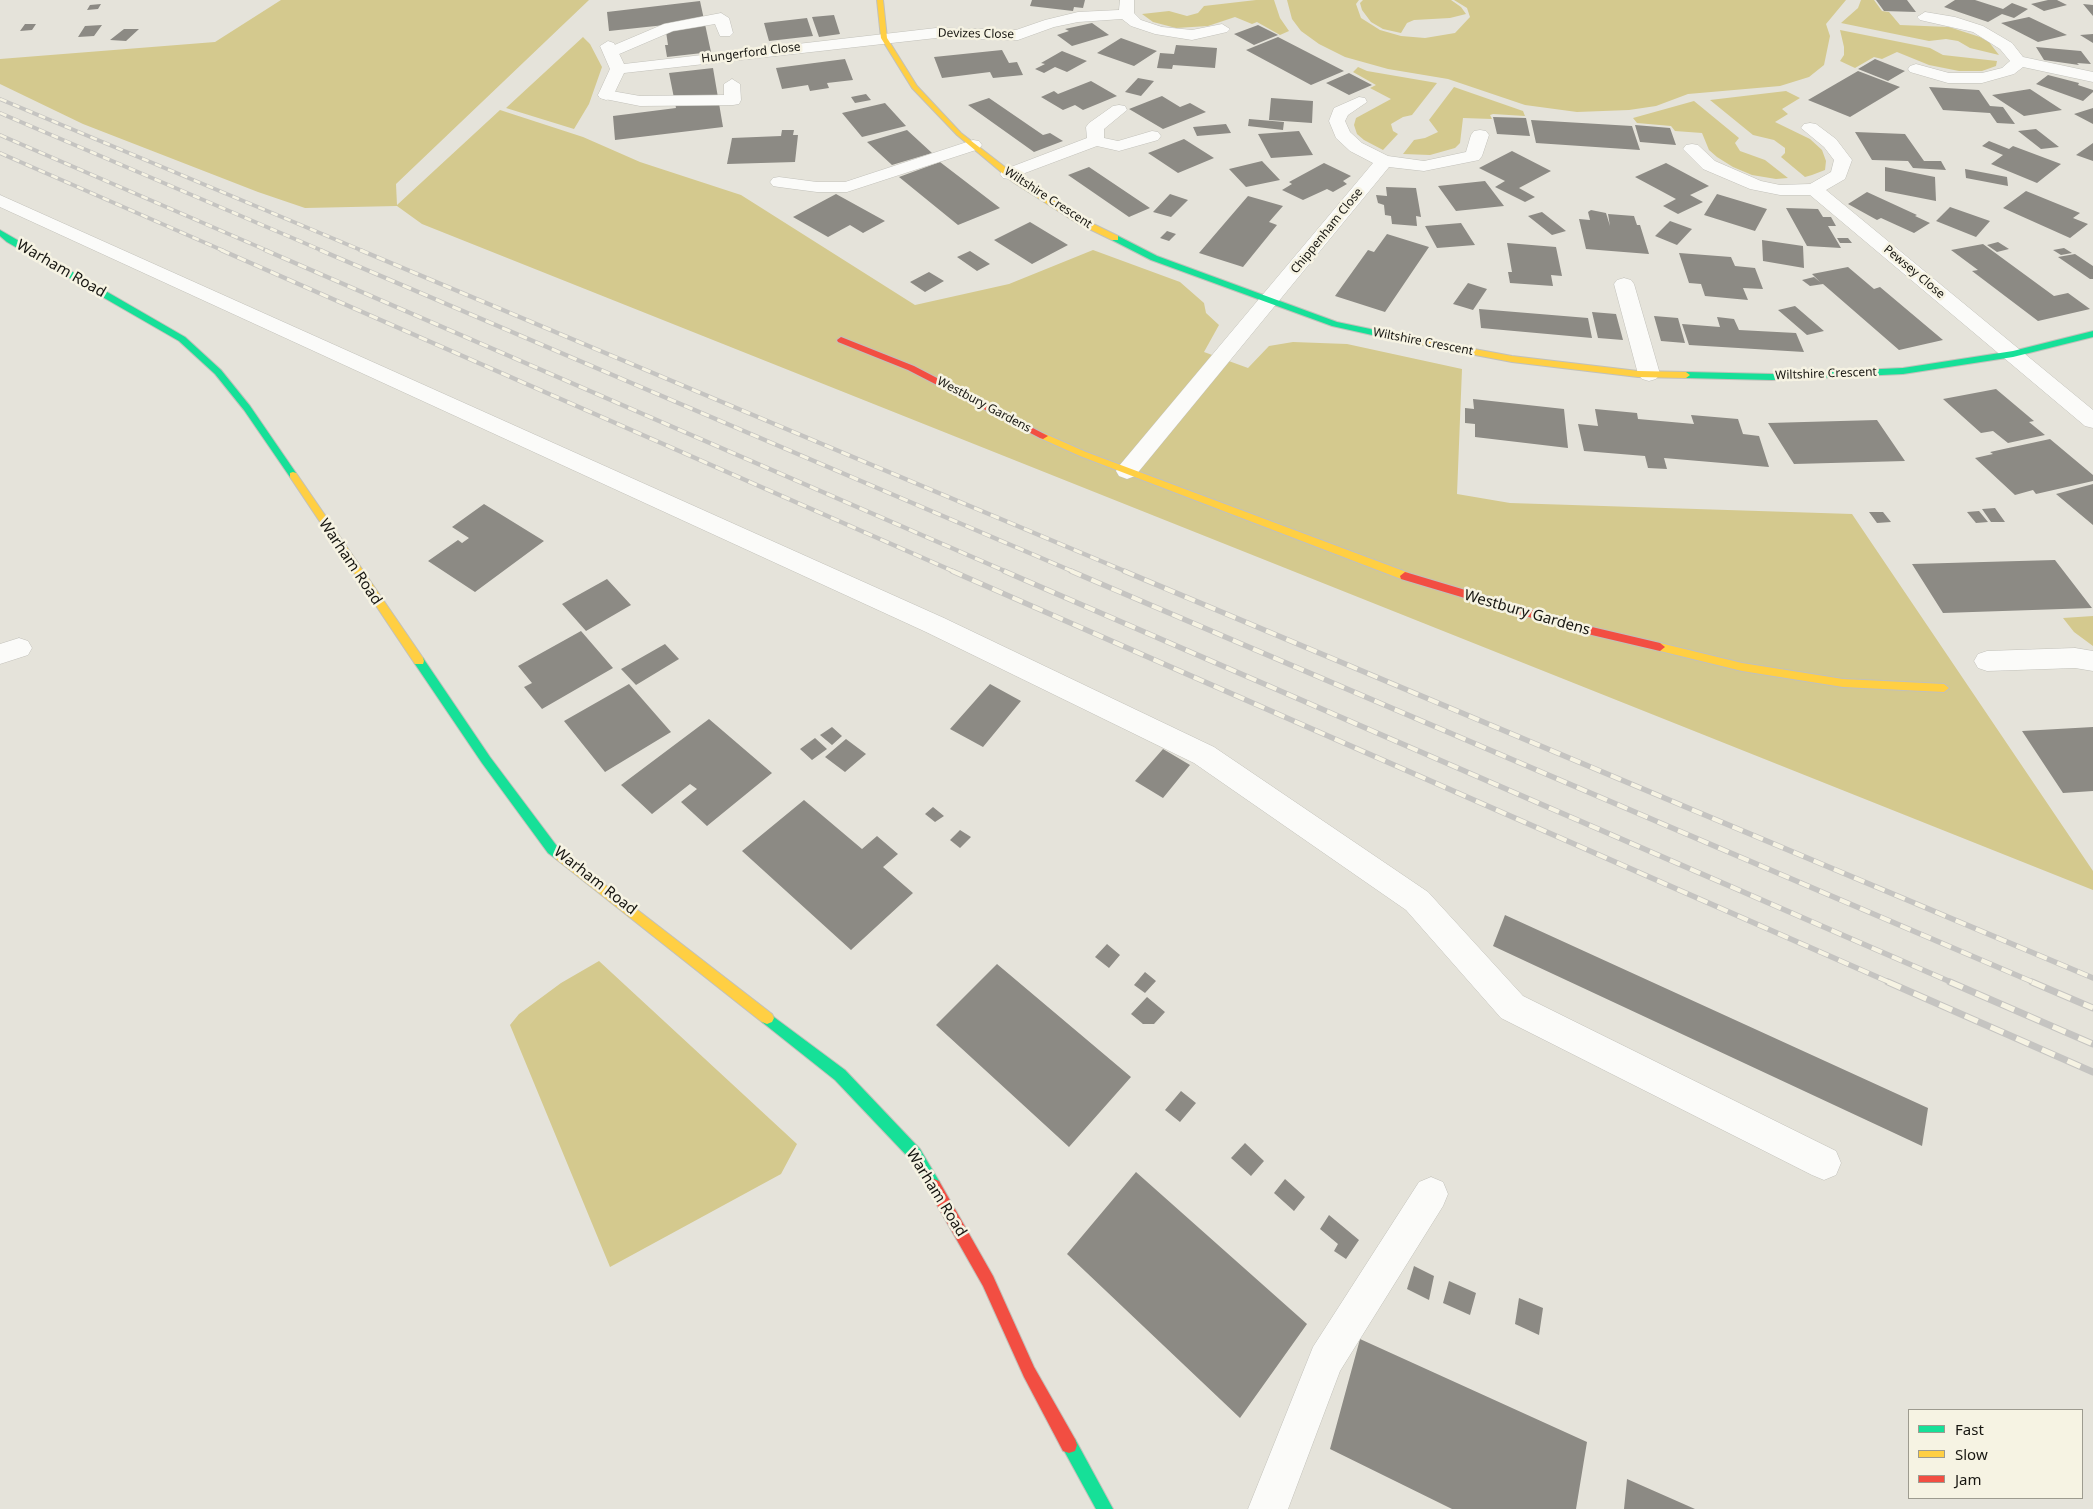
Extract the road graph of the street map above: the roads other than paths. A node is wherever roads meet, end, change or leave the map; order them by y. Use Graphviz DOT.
graph roads {
  1 [pos="880,0"];
  2 [pos="1126,7"];
  3 [pos="1925,17"];
  4 [pos="1222,29"];
  5 [pos="725,33"];
  6 [pos="884,38"];
  7 [pos="2018,62"];
  8 [pos="1916,68"];
  9 [pos="618,69"];
  10 [pos="2093,77"];
  11 [pos="732,84"];
  12 [pos="1359,102"];
  13 [pos="1120,110"];
  14 [pos="1810,128"];
  15 [pos="1480,135"];
  16 [pos="1152,136"];
  17 [pos="1096,141"];
  18 [pos="973,145"];
  19 [pos="1692,149"];
  20 [pos="1384,160"];
  21 [pos="1009,174"];
  22 [pos="779,182"];
  23 [pos="1814,190"];
  24 [pos="0,200"];
  25 [pos="3,237"];
  26 [pos="1624,284"];
  27 [pos="1270,302"];
  28 [pos="2093,334"];
  29 [pos="841,340"];
  30 [pos="2013,354"];
  31 [pos="1649,374"];
  32 [pos="2093,421"];
  33 [pos="1126,471"];
  34 [pos="1987,661"];
  35 [pos="2093,661"];
  36 [pos="1944,688"];
  37 [pos="1824,1164"];
  38 [pos="1431,1194"];
  39 [pos="1104,1509"];
  40 [pos="1268,1509"];
  1 -- 6 [label="street, Wiltshire Crescent"];
  2 -- 4 [label="street, Devizes Close"];
  2 -- 6 [label="street, Devizes Close"];
  3 -- 7 [label="street"];
  5 -- 9 [label="street"];
  6 -- 9 [label="street, Hungerford Close"];
  6 -- 18 [label="street, Wiltshire Crescent"];
  7 -- 8 [label="street"];
  7 -- 10 [label="street"];
  9 -- 11 [label="street"];
  12 -- 20 [label="street"];
  13 -- 17 [label="street"];
  14 -- 23 [label="street"];
  15 -- 20 [label="street"];
  16 -- 17 [label="street"];
  17 -- 21 [label="street"];
  18 -- 21 [label="street, Wiltshire Crescent"];
  18 -- 22 [label="street"];
  19 -- 23 [label="street"];
  20 -- 27 [label="street, Chippenham Close"];
  21 -- 27 [label="street, Wiltshire Crescent"];
  23 -- 30 [label="street, Pewsey Close"];
  24 -- 37 [label="street"];
  25 -- 39 [label="street, Warham Road"];
  26 -- 31 [label="street"];
  27 -- 31 [label="street, Wiltshire Crescent"];
  27 -- 33 [label="street"];
  28 -- 30 [label="street, Wiltshire Crescent"];
  29 -- 33 [label="street, Westbury Gardens"];
  30 -- 31 [label="street, Wiltshire Crescent"];
  30 -- 32 [label="street, Pewsey Close"];
  33 -- 36 [label="street, Westbury Gardens"];
  34 -- 35 [label="street"];
  38 -- 40 [label="street"];
}
